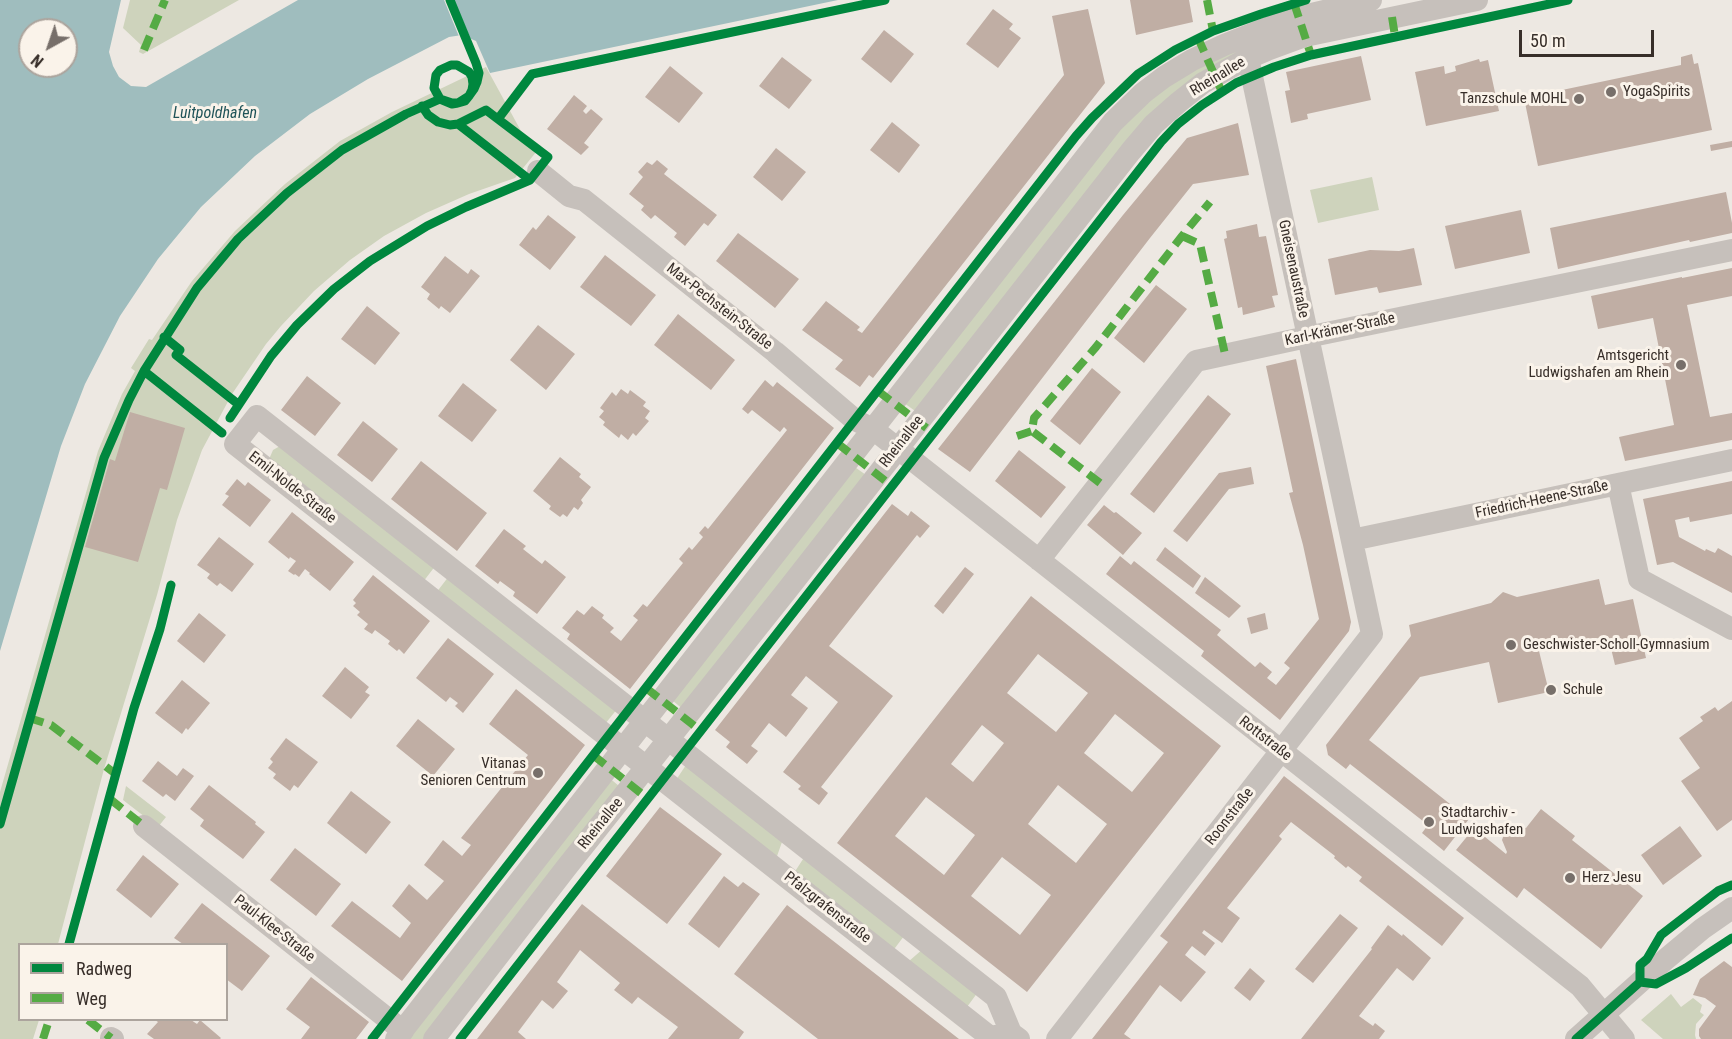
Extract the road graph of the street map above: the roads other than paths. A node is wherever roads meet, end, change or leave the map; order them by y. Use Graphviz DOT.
graph roads {
  1 [pos="1371,0"];
  2 [pos="1477,0"];
  3 [pos="1390,9"];
  4 [pos="1248,58"];
  5 [pos="538,171"];
  6 [pos="1732,250"];
  7 [pos="1307,337"];
  8 [pos="873,429"];
  9 [pos="897,448"];
  10 [pos="1732,460"];
  11 [pos="1618,484"];
  12 [pos="1352,540"];
  13 [pos="1039,560"];
  14 [pos="447,565"];
  15 [pos="1362,585"];
  16 [pos="426,593"];
  17 [pos="1732,629"];
  18 [pos="645,720"];
  19 [pos="669,740"];
  20 [pos="623,748"];
  21 [pos="1282,752"];
  22 [pos="647,767"];
  23 [pos="144,826"];
  24 [pos="1732,908"];
  25 [pos="1603,1014"];
  26 [pos="400,1035"];
  27 [pos="1015,1036"];
  28 [pos="434,1039"];
  29 [pos="1057,1039"];
  30 [pos="1576,1039"];
  31 [pos="1624,1039"];
  1 -- 8 [label="street, Rheinallee"];
  2 -- 3 [label="street, Rheinallee"];
  3 -- 4 [label="street, Rheinallee"];
  4 -- 7 [label="street, Gneisenaustraße"];
  4 -- 9 [label="street, Rheinallee"];
  5 -- 8 [label="street, Max-Pechstein-Straße"];
  6 -- 7 [label="street, Karl-Krämer-Straße"];
  7 -- 12 [label="street, Gneisenaustraße"];
  7 -- 13 [label="street, Karl-Krämer-Straße"];
  8 -- 9 [label="street, Max-Pechstein-Straße"];
  8 -- 18 [label="street, Rheinallee"];
  9 -- 13 [label="street, Rottstraße"];
  9 -- 19 [label="street, Rheinallee"];
  10 -- 11 [label="street, Friedrich-Heene-Straße"];
  11 -- 12 [label="street, Friedrich-Heene-Straße"];
  11 -- 17 [label="street"];
  12 -- 15 [label="street, Gneisenaustraße"];
  13 -- 21 [label="street, Rottstraße"];
  14 -- 16 [label="street"];
  14 -- 16 [label="street, Emil-Nolde-Straße"];
  14 -- 18 [label="street, Emil-Nolde-Straße"];
  15 -- 21 [label="street, Roonstraße"];
  16 -- 20 [label="street, Emil-Nolde-Straße"];
  18 -- 19 [label="street, Emil-Nolde-Straße"];
  18 -- 20 [label="street, Rheinallee"];
  19 -- 22 [label="street, Rheinallee"];
  19 -- 27 [label="street, Pfalzgrafenstraße"];
  20 -- 22 [label="street, Pfalzgrafenstraße"];
  20 -- 26 [label="street, Rheinallee"];
  21 -- 25 [label="street, Rottstraße"];
  21 -- 29 [label="street, Roonstraße"];
  22 -- 27 [label="street, Pfalzgrafenstraße"];
  22 -- 28 [label="street, Rheinallee"];
  23 -- 26 [label="street, Paul-Klee-Straße"];
  24 -- 25 [label="street"];
  25 -- 30 [label="street"];
  25 -- 31 [label="street, Rottstraße"];
}
